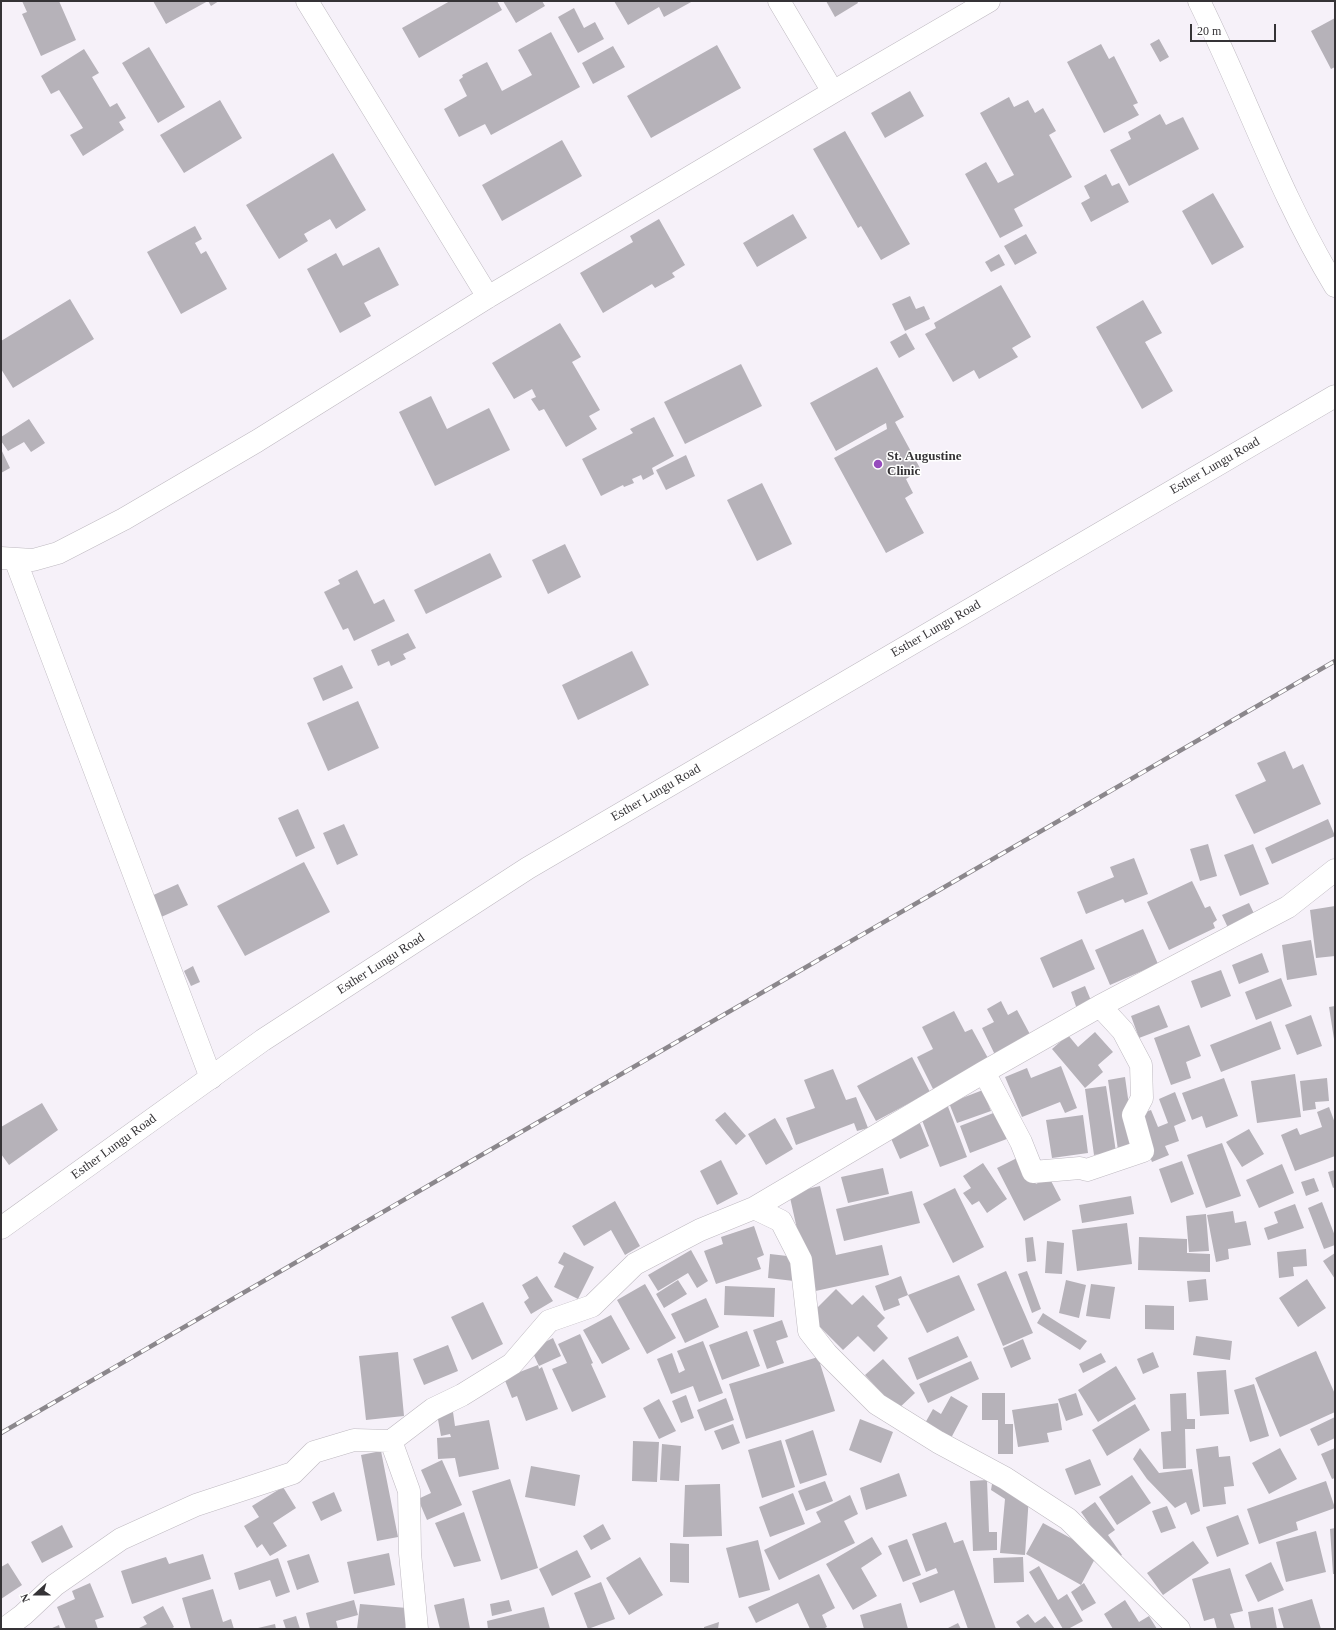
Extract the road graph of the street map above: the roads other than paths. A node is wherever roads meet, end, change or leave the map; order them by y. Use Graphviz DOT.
graph roads {
  1 [pos="307,1"];
  2 [pos="779,1"];
  3 [pos="989,1"];
  4 [pos="1199,1"];
  5 [pos="833,92"];
  6 [pos="1335,286"];
  7 [pos="488,297"];
  8 [pos="1335,396"];
  9 [pos="8,558"];
  10 [pos="1335,870"];
  11 [pos="1100,1006"];
  12 [pos="984,1072"];
  13 [pos="211,1078"];
  14 [pos="754,1208"];
  15 [pos="1,1228"];
  16 [pos="391,1441"];
  17 [pos="4,1629"];
  18 [pos="417,1629"];
  19 [pos="1179,1629"];
  1 -- 7 [label="street"];
  2 -- 5 [label="street"];
  3 -- 5 [label="street"];
  4 -- 6 [label="street"];
  5 -- 7 [label="street"];
  7 -- 9 [label="street"];
  8 -- 13 [label="street, Esther Lungu Road"];
  9 -- 13 [label="street"];
  10 -- 11 [label="street"];
  11 -- 12 [label="street"];
  11 -- 12 [label="street"];
  12 -- 14 [label="street"];
  13 -- 15 [label="street, Esther Lungu Road"];
  14 -- 16 [label="street"];
  14 -- 19 [label="street"];
  16 -- 17 [label="street"];
  16 -- 18 [label="street"];
}
